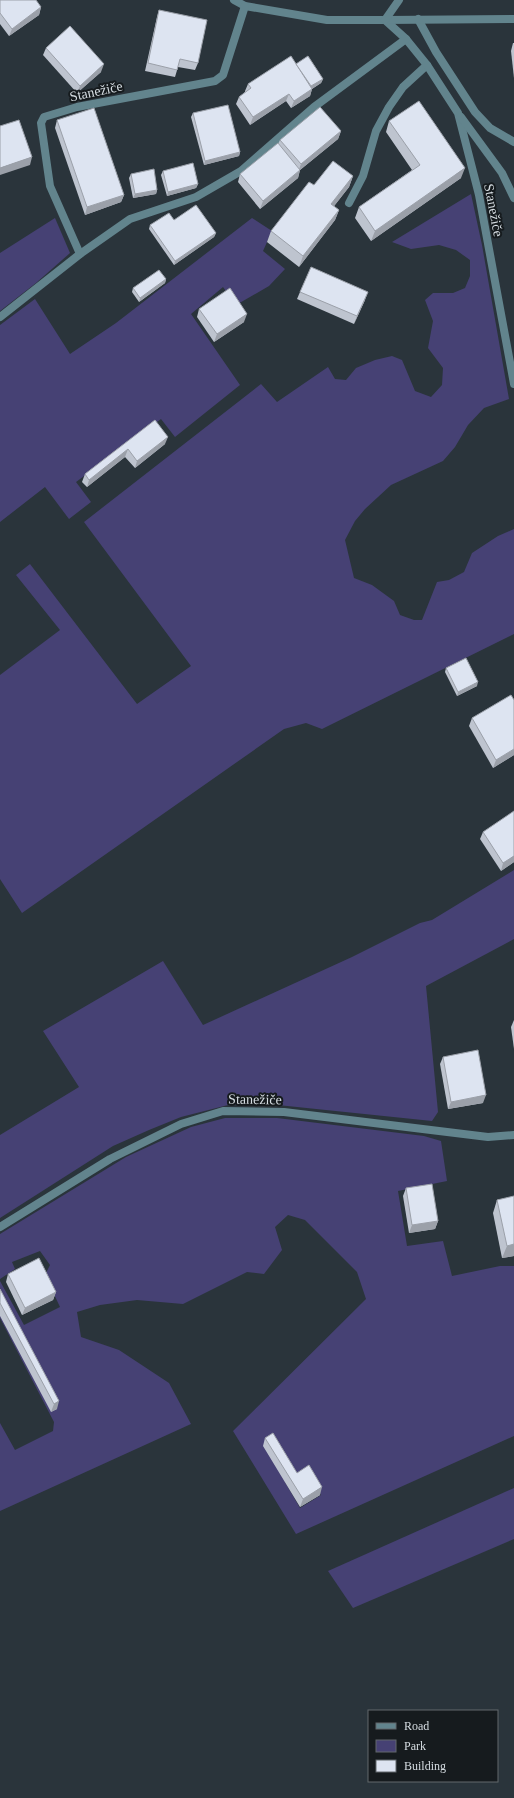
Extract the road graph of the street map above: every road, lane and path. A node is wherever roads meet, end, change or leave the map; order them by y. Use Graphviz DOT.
graph roads {
  1 [pos="234,0"];
  2 [pos="399,0"];
  3 [pos="245,6"];
  4 [pos="418,19"];
  5 [pos="514,19"];
  6 [pos="385,20"];
  7 [pos="406,39"];
  8 [pos="427,65"];
  9 [pos="458,113"];
  10 [pos="514,142"];
  11 [pos="514,198"];
  12 [pos="349,203"];
  13 [pos="80,254"];
  14 [pos="0,317"];
  15 [pos="514,384"];
  16 [pos="514,1135"];
  17 [pos="0,1227"];
  1 -- 3 [label="street"];
  2 -- 6 [label="street"];
  3 -- 6 [label="street"];
  3 -- 13 [label="street, Stanežiče"];
  4 -- 5 [label="street"];
  4 -- 6 [label="street"];
  4 -- 10 [label="street"];
  6 -- 7 [label="street, Stanežiče"];
  7 -- 8 [label="street, Stanežiče"];
  7 -- 13 [label="street"];
  8 -- 9 [label="street, Stanežiče"];
  8 -- 12 [label="street"];
  9 -- 11 [label="street, Stanežiče"];
  9 -- 15 [label="street, Stanežiče"];
  13 -- 14 [label="street"];
  16 -- 17 [label="street, Stanežiče"];
}
